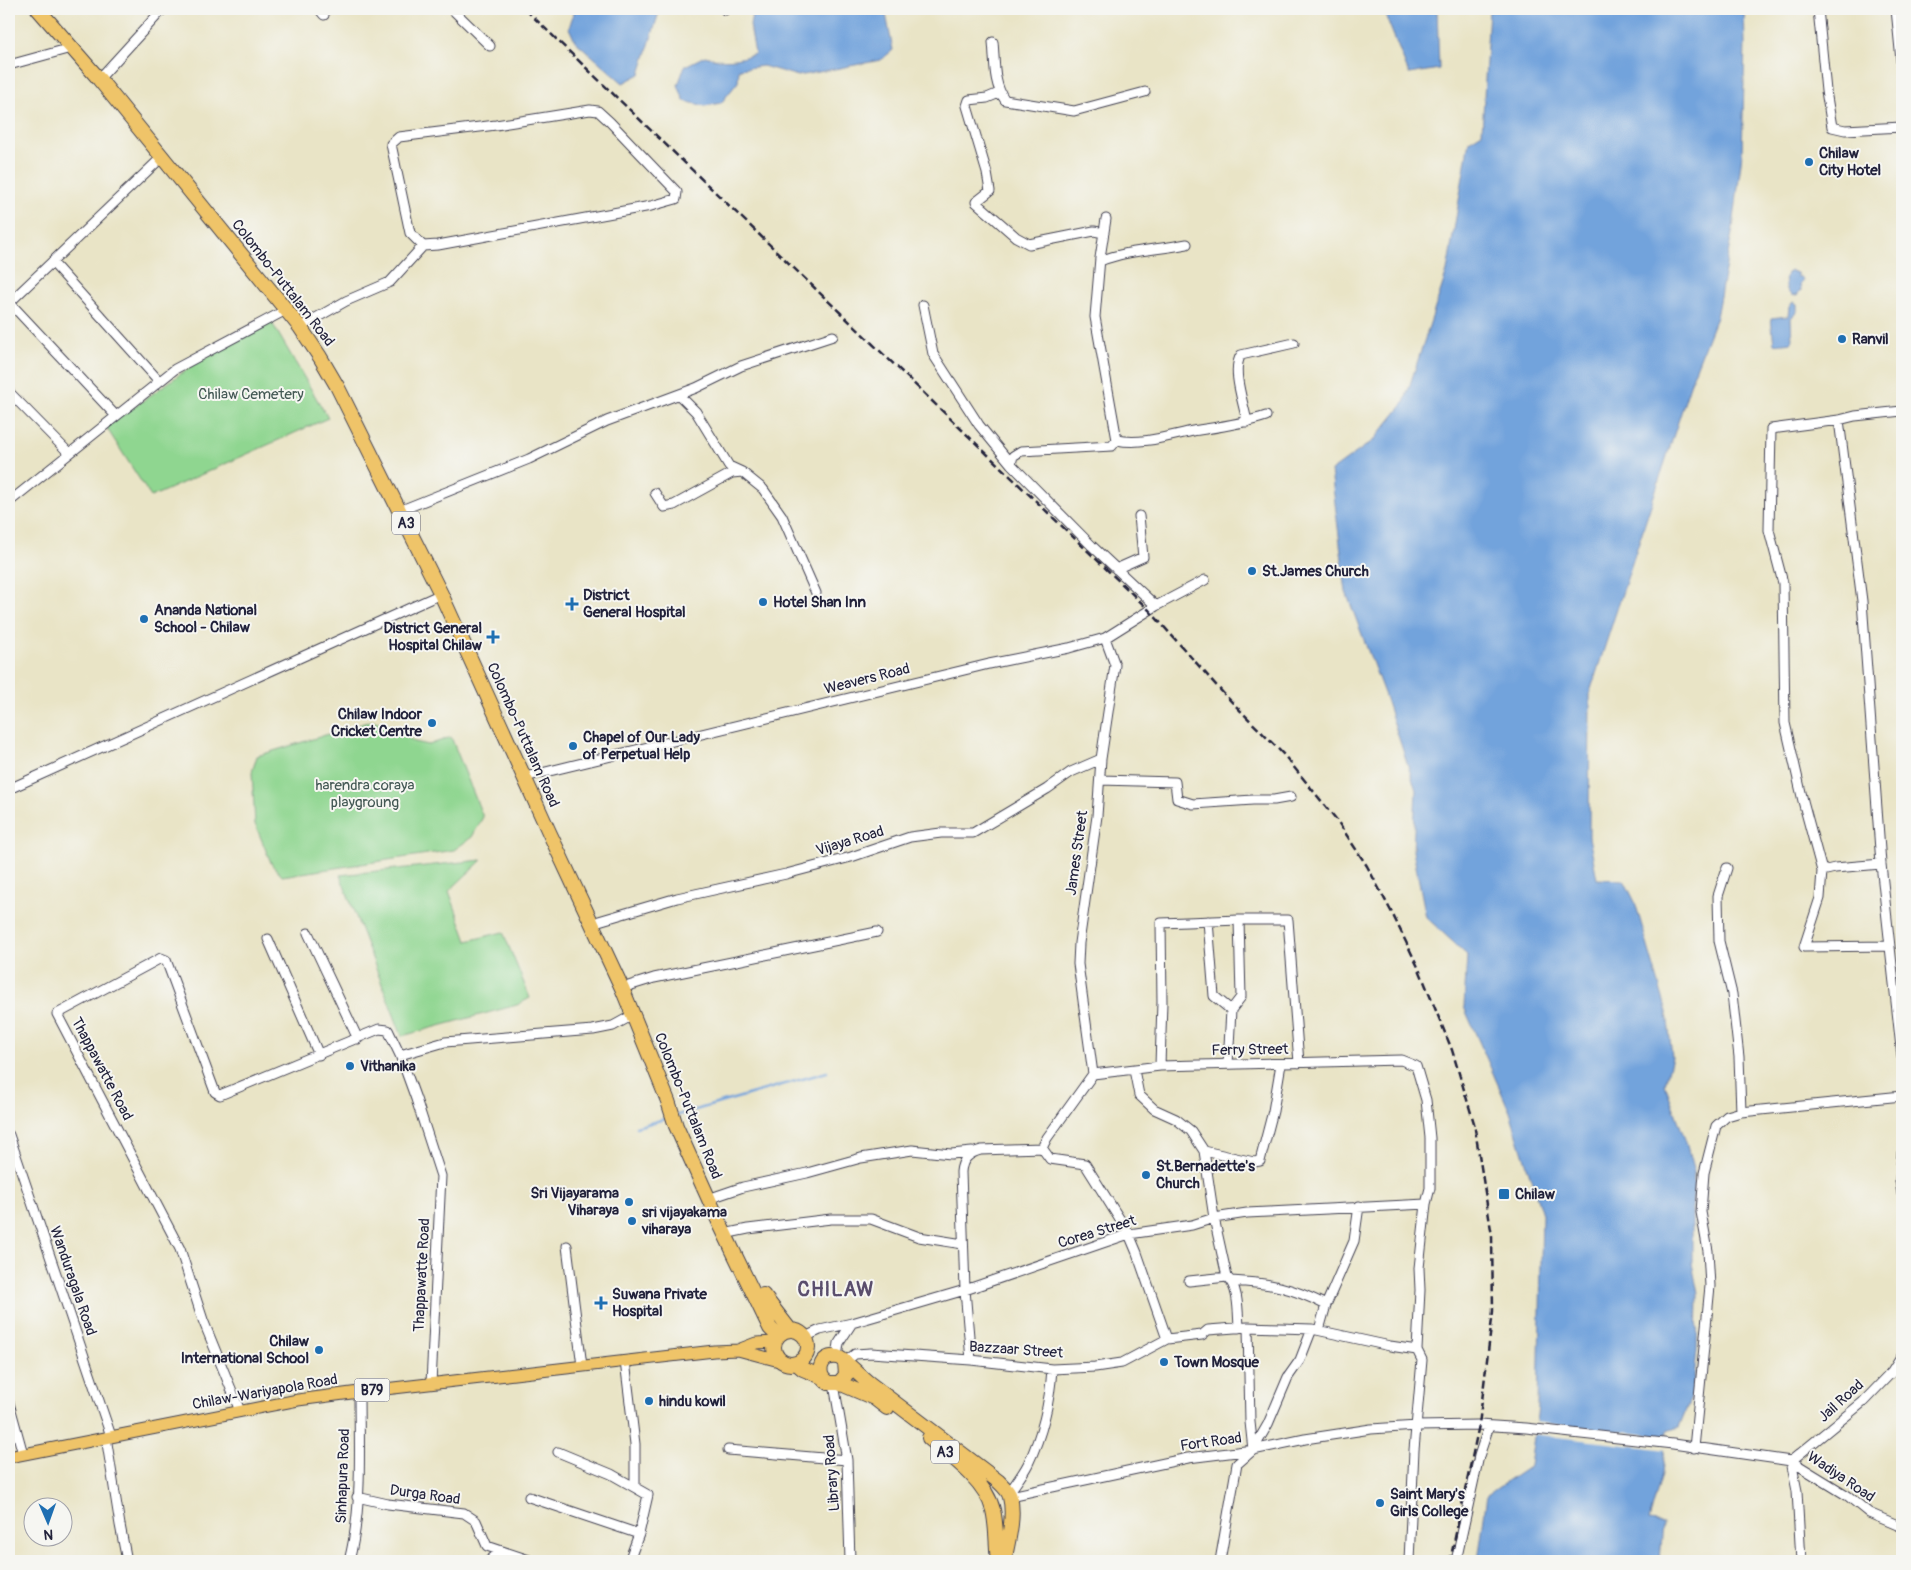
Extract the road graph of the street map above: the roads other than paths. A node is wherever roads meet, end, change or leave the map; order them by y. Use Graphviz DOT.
graph roads {
  1 [pos="38,9"];
  2 [pos="163,9"];
  3 [pos="452,9"];
  4 [pos="1818,9"];
  5 [pos="1896,9"];
  6 [pos="993,42"];
  7 [pos="490,46"];
  8 [pos="71,48"];
  9 [pos="9,65"];
  10 [pos="1902,71"];
  11 [pos="99,79"];
  12 [pos="1145,92"];
  13 [pos="1000,93"];
  14 [pos="1902,127"];
  15 [pos="162,157"];
  16 [pos="1106,219"];
  17 [pos="1104,233"];
  18 [pos="1187,244"];
  19 [pos="423,246"];
  20 [pos="1100,261"];
  21 [pos="52,262"];
  22 [pos="9,303"];
  23 [pos="924,305"];
  24 [pos="286,310"];
  25 [pos="300,327"];
  26 [pos="832,336"];
  27 [pos="1294,343"];
  28 [pos="159,381"];
  29 [pos="9,392"];
  30 [pos="678,394"];
  31 [pos="1902,411"];
  32 [pos="116,416"];
  33 [pos="1266,416"];
  34 [pos="1839,420"];
  35 [pos="1247,422"];
  36 [pos="1117,440"];
  37 [pos="69,454"];
  38 [pos="1011,464"];
  39 [pos="742,472"];
  40 [pos="655,493"];
  41 [pos="9,502"];
  42 [pos="399,511"];
  43 [pos="1140,516"];
  44 [pos="1116,569"];
  45 [pos="1205,580"];
  46 [pos="816,593"];
  47 [pos="441,594"];
  48 [pos="1156,606"];
  49 [pos="1105,638"];
  50 [pos="1101,759"];
  51 [pos="525,777"];
  52 [pos="1100,780"];
  53 [pos="9,789"];
  54 [pos="1291,798"];
  55 [pos="1881,864"];
  56 [pos="1727,868"];
  57 [pos="1822,871"];
  58 [pos="1239,920"];
  59 [pos="1208,921"];
  60 [pos="592,923"];
  61 [pos="308,932"];
  62 [pos="877,932"];
  63 [pos="268,939"];
  64 [pos="1890,946"];
  65 [pos="622,988"];
  66 [pos="1232,1010"];
  67 [pos="633,1015"];
  68 [pos="358,1039"];
  69 [pos="319,1055"];
  70 [pos="400,1055"];
  71 [pos="1902,1057"];
  72 [pos="1299,1063"];
  73 [pos="1228,1064"];
  74 [pos="1281,1064"];
  75 [pos="1160,1066"];
  76 [pos="1134,1070"];
  77 [pos="1093,1074"];
  78 [pos="1902,1096"];
  79 [pos="1741,1112"];
  80 [pos="9,1135"];
  81 [pos="1042,1148"];
  82 [pos="1204,1151"];
  83 [pos="972,1152"];
  84 [pos="1902,1153"];
  85 [pos="1902,1194"];
  86 [pos="708,1199"];
  87 [pos="1426,1204"];
  88 [pos="1359,1206"];
  89 [pos="1214,1218"];
  90 [pos="724,1234"];
  91 [pos="1129,1234"];
  92 [pos="963,1244"];
  93 [pos="567,1246"];
  94 [pos="743,1269"];
  95 [pos="1229,1279"];
  96 [pos="1188,1281"];
  97 [pos="965,1290"];
  98 [pos="1326,1305"];
  99 [pos="852,1323"];
  100 [pos="1244,1328"];
  101 [pos="1316,1329"];
  102 [pos="790,1330"];
  103 [pos="805,1337"];
  104 [pos="776,1339"];
  105 [pos="1167,1339"];
  106 [pos="738,1350"];
  107 [pos="1417,1350"];
  108 [pos="1902,1356"];
  109 [pos="841,1359"];
  110 [pos="971,1360"];
  111 [pos="625,1361"];
  112 [pos="790,1362"];
  113 [pos="582,1366"];
  114 [pos="1052,1369"];
  115 [pos="832,1381"];
  116 [pos="431,1384"];
  117 [pos="359,1392"];
  118 [pos="9,1403"];
  119 [pos="240,1411"];
  120 [pos="1417,1426"];
  121 [pos="1489,1426"];
  122 [pos="108,1436"];
  123 [pos="1694,1448"];
  124 [pos="728,1450"];
  125 [pos="1253,1450"];
  126 [pos="558,1452"];
  127 [pos="23,1454"];
  128 [pos="9,1457"];
  129 [pos="847,1460"];
  130 [pos="1791,1461"];
  131 [pos="635,1488"];
  132 [pos="357,1497"];
  133 [pos="529,1497"];
  134 [pos="1010,1497"];
  135 [pos="991,1504"];
  136 [pos="1902,1527"];
  137 [pos="638,1534"];
  138 [pos="500,1551"];
  139 [pos="127,1561"];
  140 [pos="349,1561"];
  141 [pos="489,1561"];
  142 [pos="532,1561"];
  143 [pos="629,1561"];
  144 [pos="850,1561"];
  145 [pos="998,1561"];
  146 [pos="1004,1561"];
  147 [pos="1220,1561"];
  148 [pos="1409,1561"];
  149 [pos="1456,1561"];
  150 [pos="1802,1561"];
  1 -- 8 [label="highway, Colombo-Puttalam Road / A3"];
  2 -- 11 [label="street"];
  3 -- 7 [label="street"];
  4 -- 14 [label="street"];
  5 -- 10 [label="street"];
  6 -- 13 [label="street"];
  8 -- 9 [label="street"];
  8 -- 11 [label="highway, Colombo-Puttalam Road / A3"];
  11 -- 15 [label="highway, Colombo-Puttalam Road / A3"];
  12 -- 13 [label="street"];
  13 -- 17 [label="street"];
  15 -- 21 [label="street"];
  15 -- 24 [label="highway, Colombo-Puttalam Road / A3"];
  16 -- 17 [label="street"];
  17 -- 20 [label="street"];
  18 -- 20 [label="street"];
  19 -- 19 [label="street"];
  19 -- 25 [label="street"];
  20 -- 36 [label="street"];
  21 -- 22 [label="street"];
  21 -- 28 [label="street"];
  22 -- 32 [label="street"];
  23 -- 38 [label="street"];
  24 -- 25 [label="highway, Colombo-Puttalam Road / A3"];
  24 -- 28 [label="street"];
  25 -- 42 [label="highway, Colombo-Puttalam Road / A3"];
  26 -- 30 [label="street"];
  27 -- 35 [label="street"];
  28 -- 32 [label="street"];
  29 -- 37 [label="street"];
  30 -- 39 [label="street"];
  30 -- 42 [label="street"];
  31 -- 34 [label="street"];
  32 -- 37 [label="street"];
  33 -- 35 [label="street"];
  34 -- 55 [label="street"];
  34 -- 57 [label="street"];
  35 -- 36 [label="street"];
  36 -- 38 [label="street"];
  37 -- 41 [label="street"];
  38 -- 44 [label="street"];
  39 -- 40 [label="street"];
  39 -- 46 [label="street"];
  42 -- 47 [label="highway, Colombo-Puttalam Road / A3"];
  43 -- 44 [label="street"];
  44 -- 48 [label="street"];
  45 -- 48 [label="street, Weavers Road"];
  47 -- 51 [label="highway, Colombo-Puttalam Road / A3"];
  47 -- 53 [label="street"];
  48 -- 49 [label="street, Weavers Road"];
  49 -- 50 [label="street, James Street"];
  49 -- 51 [label="street, Weavers Road"];
  50 -- 52 [label="street, James Street"];
  50 -- 60 [label="street, Vijaya Road"];
  51 -- 60 [label="highway, Colombo-Puttalam Road / A3"];
  52 -- 54 [label="street"];
  52 -- 77 [label="street, James Street"];
  55 -- 57 [label="street"];
  55 -- 64 [label="street"];
  56 -- 79 [label="street"];
  57 -- 64 [label="street"];
  58 -- 59 [label="street"];
  58 -- 66 [label="street"];
  58 -- 72 [label="street"];
  59 -- 66 [label="street"];
  59 -- 75 [label="street"];
  60 -- 65 [label="highway, Colombo-Puttalam Road / A3"];
  61 -- 68 [label="street"];
  62 -- 65 [label="street"];
  63 -- 69 [label="street"];
  64 -- 71 [label="street"];
  65 -- 67 [label="highway, Colombo-Puttalam Road / A3"];
  66 -- 73 [label="street"];
  67 -- 70 [label="street"];
  67 -- 86 [label="highway, Colombo-Puttalam Road / A3"];
  68 -- 69 [label="street, Thappawatte Road"];
  68 -- 70 [label="street, Thappawatte Road"];
  69 -- 119 [label="street, Thappawatte Road"];
  70 -- 116 [label="street, Thappawatte Road"];
  72 -- 74 [label="street, Ferry Street"];
  72 -- 87 [label="street, Ferry Street"];
  73 -- 74 [label="street, Ferry Street"];
  73 -- 75 [label="street, Ferry Street"];
  74 -- 82 [label="street"];
  75 -- 76 [label="street, Ferry Street"];
  76 -- 77 [label="street, Ferry Street"];
  76 -- 82 [label="street"];
  77 -- 81 [label="street"];
  78 -- 79 [label="street"];
  79 -- 123 [label="street"];
  80 -- 122 [label="street, Wanduragala Road"];
  81 -- 83 [label="street"];
  81 -- 91 [label="street"];
  82 -- 89 [label="street"];
  83 -- 86 [label="street"];
  83 -- 92 [label="street"];
  84 -- 85 [label="street"];
  86 -- 90 [label="highway, Colombo-Puttalam Road / A3"];
  87 -- 88 [label="street, Corea Street"];
  87 -- 107 [label="street, Ferry Street"];
  88 -- 89 [label="street, Corea Street"];
  88 -- 98 [label="street"];
  89 -- 91 [label="street, Corea Street"];
  89 -- 95 [label="street"];
  90 -- 92 [label="street"];
  90 -- 94 [label="highway, Colombo-Puttalam Road / A3"];
  91 -- 97 [label="street, Corea Street"];
  91 -- 105 [label="street"];
  92 -- 97 [label="street"];
  93 -- 113 [label="street"];
  94 -- 102 [label="highway, Colombo-Puttalam Road / A3"];
  94 -- 104 [label="highway, Colombo-Puttalam Road / A3"];
  95 -- 96 [label="street"];
  95 -- 98 [label="street"];
  95 -- 100 [label="street"];
  97 -- 99 [label="street, Corea Street"];
  97 -- 110 [label="street"];
  98 -- 101 [label="street"];
  99 -- 103 [label="street, Corea Street"];
  99 -- 109 [label="street"];
  100 -- 101 [label="street, Bazzaar Street"];
  100 -- 105 [label="street, Bazzaar Street"];
  100 -- 125 [label="street"];
  101 -- 107 [label="street, Bazzaar Street"];
  101 -- 125 [label="street"];
  102 -- 103 [label="highway"];
  102 -- 104 [label="highway"];
  103 -- 112 [label="highway"];
  104 -- 106 [label="main road, B79"];
  104 -- 112 [label="highway"];
  105 -- 114 [label="street, Bazzaar Street"];
  106 -- 111 [label="main road, Chilaw-Wariyapola Road / B79"];
  106 -- 112 [label="main road, B79"];
  107 -- 120 [label="street, Ferry Street"];
  108 -- 130 [label="street, Jail Road"];
  109 -- 110 [label="street, Bazzaar Street"];
  109 -- 115 [label="highway"];
  109 -- 115 [label="highway"];
  109 -- 134 [label="highway, A3"];
  110 -- 114 [label="street, Bazzaar Street"];
  111 -- 113 [label="main road, Chilaw-Wariyapola Road / B79"];
  111 -- 131 [label="street"];
  112 -- 115 [label="highway, A3"];
  113 -- 116 [label="main road, Chilaw-Wariyapola Road / B79"];
  114 -- 134 [label="street"];
  115 -- 129 [label="street, Library Road"];
  115 -- 135 [label="highway, A3"];
  116 -- 117 [label="main road, Chilaw-Wariyapola Road / B79"];
  117 -- 119 [label="main road, Chilaw-Wariyapola Road / B79"];
  117 -- 132 [label="street, Sinhapura Road"];
  118 -- 127 [label="street"];
  119 -- 122 [label="main road, Chilaw-Wariyapola Road / B79"];
  120 -- 121 [label="street, Fort Road"];
  120 -- 125 [label="street, Fort Road"];
  120 -- 148 [label="street, Ferry Street"];
  121 -- 123 [label="street, Fort Road"];
  121 -- 149 [label="street"];
  122 -- 127 [label="main road, Chilaw-Wariyapola Road / B79"];
  122 -- 139 [label="street, Wanduragala Road"];
  123 -- 130 [label="street, Fort Road"];
  124 -- 129 [label="street"];
  125 -- 134 [label="street, Fort Road"];
  125 -- 147 [label="street"];
  126 -- 131 [label="street"];
  127 -- 128 [label="main road, Chilaw-Wariyapola Road / B79"];
  129 -- 144 [label="street, Library Road"];
  130 -- 136 [label="street, Wadiya Road"];
  130 -- 150 [label="street"];
  131 -- 137 [label="street"];
  132 -- 138 [label="street, Durga Road"];
  132 -- 140 [label="street, Sinhapura Road"];
  133 -- 137 [label="street"];
  134 -- 135 [label="highway"];
  134 -- 146 [label="highway"];
  135 -- 145 [label="highway, A3"];
  137 -- 143 [label="street"];
  138 -- 141 [label="street"];
  138 -- 142 [label="street"];
}
